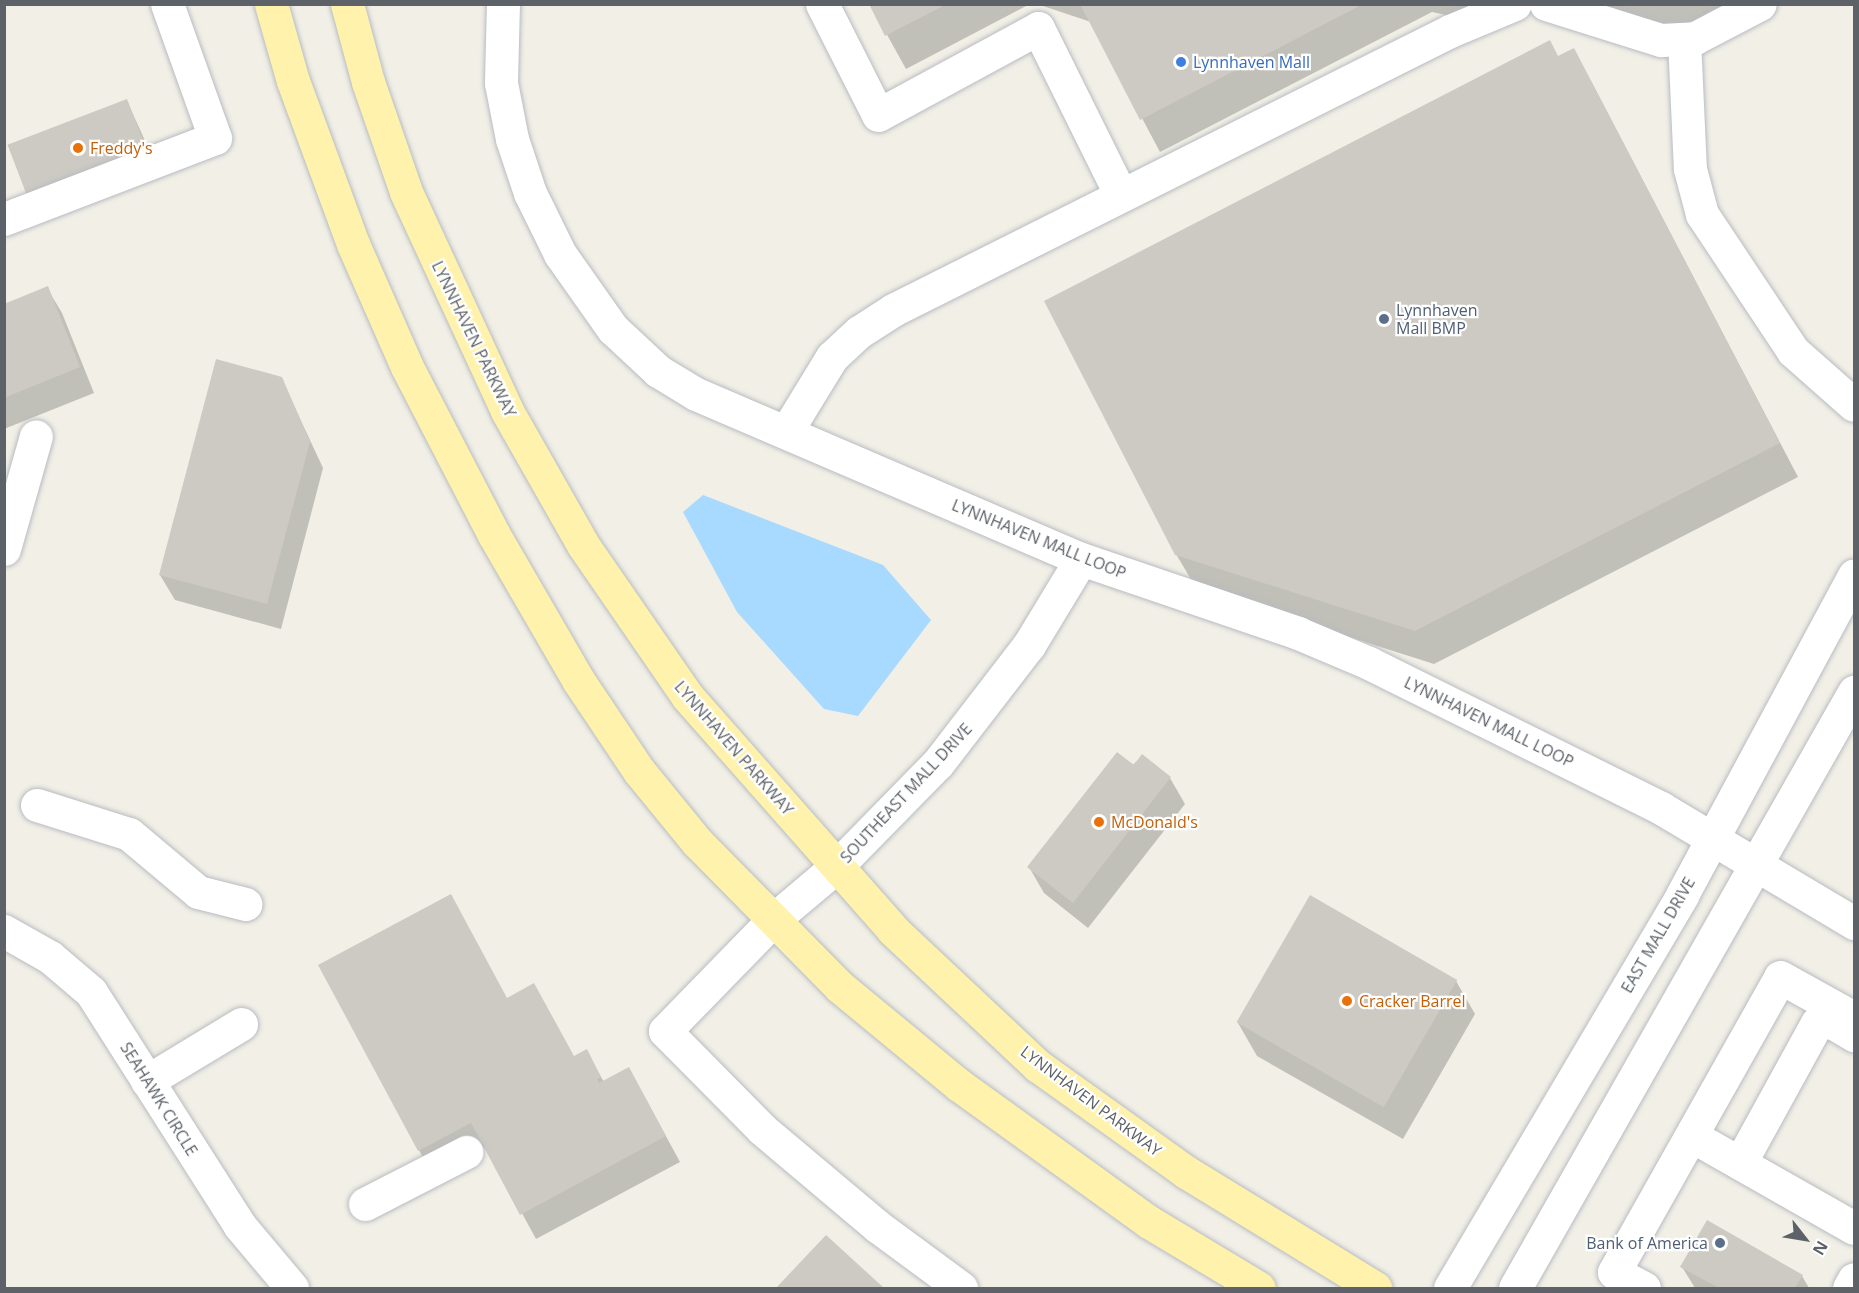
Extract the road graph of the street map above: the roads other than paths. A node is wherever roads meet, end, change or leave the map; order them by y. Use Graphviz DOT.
graph roads {
  1 [pos="167,4"];
  2 [pos="271,4"];
  3 [pos="346,4"];
  4 [pos="503,4"];
  5 [pos="822,4"];
  6 [pos="1515,4"];
  7 [pos="1546,4"];
  8 [pos="1760,4"];
  9 [pos="1684,39"];
  10 [pos="1120,193"];
  11 [pos="4,219"];
  12 [pos="1854,405"];
  13 [pos="786,432"];
  14 [pos="4,451"];
  15 [pos="4,549"];
  16 [pos="1081,559"];
  17 [pos="1854,575"];
  18 [pos="1854,692"];
  19 [pos="37,805"];
  20 [pos="1713,839"];
  21 [pos="1756,865"];
  22 [pos="837,866"];
  23 [pos="244,904"];
  24 [pos="773,920"];
  25 [pos="1854,923"];
  26 [pos="4,931"];
  27 [pos="1854,1018"];
  28 [pos="241,1024"];
  29 [pos="1854,1035"];
  30 [pos="147,1081"];
  31 [pos="1692,1136"];
  32 [pos="466,1152"];
  33 [pos="1740,1163"];
  34 [pos="365,1204"];
  35 [pos="1854,1228"];
  36 [pos="1854,1279"];
  37 [pos="292,1288"];
  38 [pos="961,1288"];
  39 [pos="1259,1288"];
  40 [pos="1375,1288"];
  41 [pos="1450,1288"];
  42 [pos="1515,1288"];
  43 [pos="1644,1288"];
  44 [pos="1849,1288"];
  1 -- 11 [label="street"];
  2 -- 24 [label="main road"];
  3 -- 22 [label="main road, LYNNHAVEN PARKWAY"];
  4 -- 13 [label="street, LYNNHAVEN MALL LOOP"];
  5 -- 10 [label="street"];
  6 -- 10 [label="street"];
  7 -- 9 [label="street"];
  8 -- 9 [label="street"];
  9 -- 12 [label="street"];
  10 -- 13 [label="street"];
  13 -- 16 [label="street, LYNNHAVEN MALL LOOP"];
  14 -- 15 [label="street"];
  16 -- 20 [label="street, LYNNHAVEN MALL LOOP"];
  16 -- 22 [label="street, SOUTHEAST MALL DRIVE"];
  17 -- 20 [label="street, EAST MALL DRIVE"];
  18 -- 21 [label="street"];
  19 -- 23 [label="street"];
  20 -- 21 [label="street, LYNNHAVEN MALL LOOP"];
  20 -- 41 [label="street, EAST MALL DRIVE"];
  21 -- 25 [label="street, LYNNHAVEN MALL LOOP"];
  21 -- 42 [label="street"];
  22 -- 24 [label="street, SOUTHEAST MALL DRIVE"];
  22 -- 40 [label="main road, LYNNHAVEN PARKWAY"];
  24 -- 38 [label="street, SOUTHEAST MALL DRIVE"];
  24 -- 39 [label="main road"];
  26 -- 30 [label="street, SEAHAWK CIRCLE"];
  27 -- 31 [label="street"];
  28 -- 30 [label="street"];
  29 -- 33 [label="street"];
  30 -- 37 [label="street, SEAHAWK CIRCLE"];
  31 -- 33 [label="street"];
  31 -- 43 [label="street"];
  32 -- 34 [label="street"];
  33 -- 35 [label="street"];
  36 -- 44 [label="street"];
}
